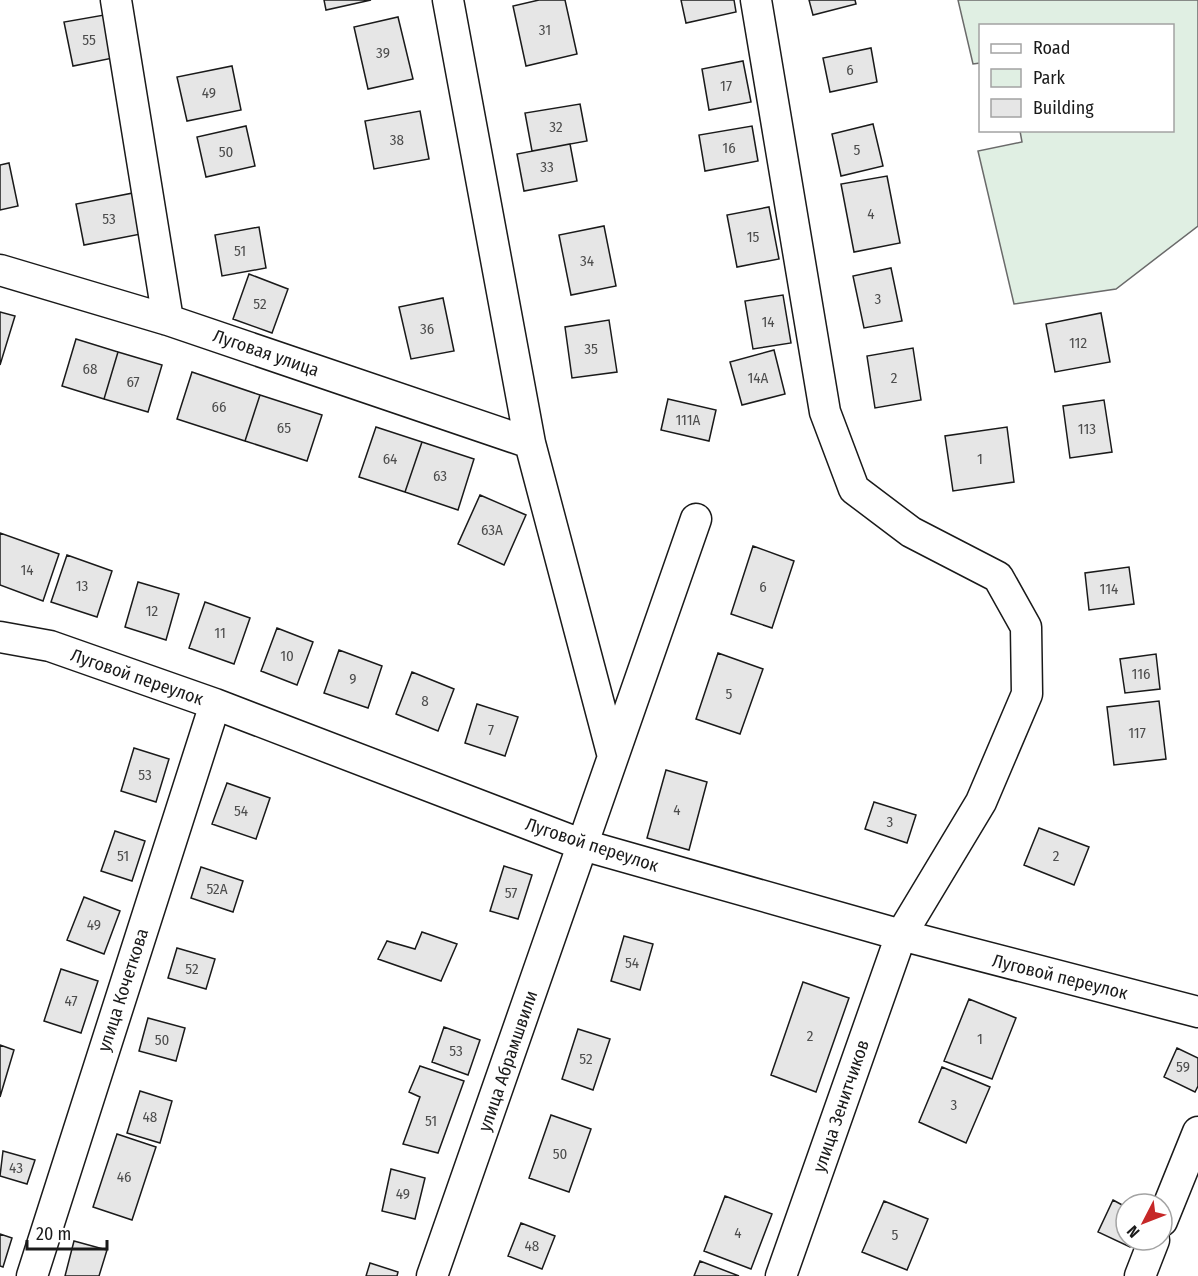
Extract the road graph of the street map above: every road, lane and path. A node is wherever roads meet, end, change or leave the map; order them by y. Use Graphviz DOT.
graph roads {
  1 [pos="116,0"];
  2 [pos="448,0"];
  3 [pos="756,0"];
  4 [pos="0,270"];
  5 [pos="168,320"];
  6 [pos="530,443"];
  7 [pos="696,519"];
  8 [pos="0,637"];
  9 [pos="215,704"];
  10 [pos="612,753"];
  11 [pos="583,845"];
  12 [pos="901,935"];
  13 [pos="1198,1012"];
  14 [pos="1198,1132"];
  15 [pos="1174,1192"];
  16 [pos="1149,1252"];
  17 [pos="32,1276"];
  18 [pos="432,1276"];
  19 [pos="781,1276"];
  20 [pos="1140,1276"];
  1 -- 5 [label="street"];
  2 -- 6 [label="street"];
  3 -- 12 [label="street, улица Зенитчиков"];
  4 -- 5 [label="street, Луговая улица"];
  5 -- 6 [label="street, Луговая улица"];
  6 -- 10 [label="street"];
  7 -- 10 [label="street, улица Абрамшвили"];
  8 -- 9 [label="street, Луговой переулок"];
  9 -- 11 [label="street, Луговой переулок"];
  9 -- 17 [label="street, улица Кочеткова"];
  10 -- 11 [label="street, улица Абрамшвили"];
  11 -- 12 [label="street, Луговой переулок"];
  11 -- 18 [label="street, улица Абрамшвили"];
  12 -- 13 [label="street, Луговой переулок"];
  12 -- 19 [label="street, улица Зенитчиков"];
  14 -- 15 [label="street"];
  16 -- 20 [label="street"];
}
